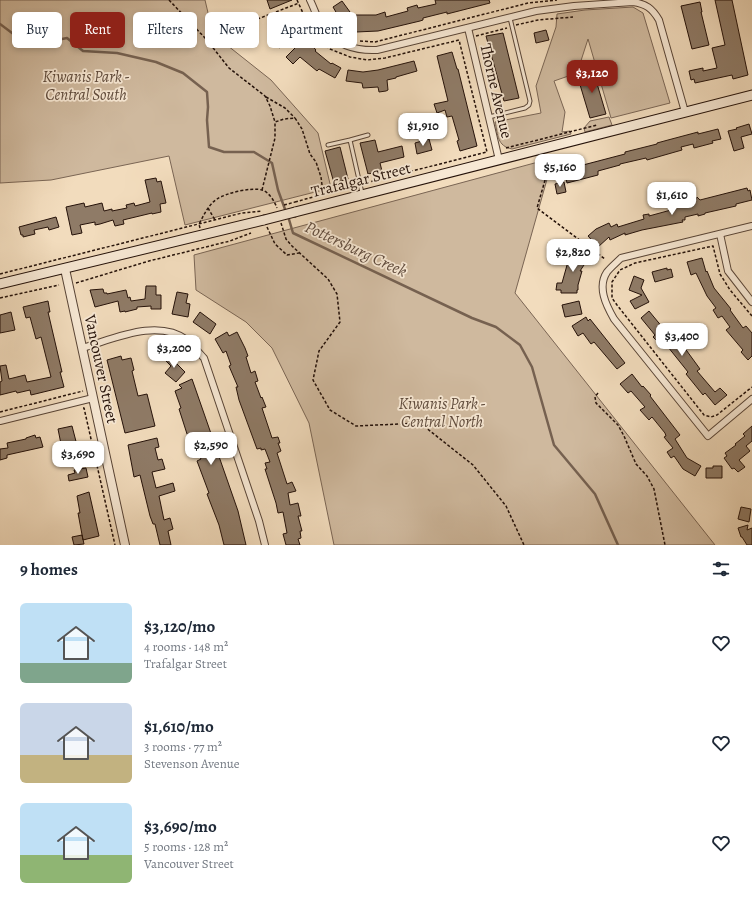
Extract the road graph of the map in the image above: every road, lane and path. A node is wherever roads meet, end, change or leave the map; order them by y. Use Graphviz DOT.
graph roads {
  1 [pos="169,0"];
  2 [pos="297,0"];
  3 [pos="310,0"];
  4 [pos="558,0"];
  5 [pos="299,3"];
  6 [pos="573,17"];
  7 [pos="259,18"];
  8 [pos="510,18"];
  9 [pos="512,26"];
  10 [pos="468,28"];
  11 [pos="470,37"];
  12 [pos="205,38"];
  13 [pos="357,41"];
  14 [pos="213,48"];
  15 [pos="752,95"];
  16 [pos="265,96"];
  17 [pos="686,112"];
  18 [pos="489,117"];
  19 [pos="295,118"];
  20 [pos="276,122"];
  21 [pos="583,128"];
  22 [pos="368,135"];
  23 [pos="350,140"];
  24 [pos="328,145"];
  25 [pos="506,148"];
  26 [pos="552,156"];
  27 [pos="499,160"];
  28 [pos="360,184"];
  29 [pos="262,190"];
  30 [pos="323,193"];
  31 [pos="363,194"];
  32 [pos="295,202"];
  33 [pos="208,208"];
  34 [pos="277,209"];
  35 [pos="266,219"];
  36 [pos="215,220"];
  37 [pos="281,223"];
  38 [pos="199,224"];
  39 [pos="752,226"];
  40 [pos="252,232"];
  41 [pos="720,234"];
  42 [pos="201,235"];
  43 [pos="713,246"];
  44 [pos="299,252"];
  45 [pos="605,259"];
  46 [pos="65,269"];
  47 [pos="0,274"];
  48 [pos="75,283"];
  49 [pos="0,284"];
  50 [pos="59,285"];
  51 [pos="0,298"];
  52 [pos="752,302"];
  53 [pos="82,348"];
  54 [pos="752,387"];
  55 [pos="83,391"];
  56 [pos="598,393"];
  57 [pos="93,398"];
  58 [pos="752,400"];
  59 [pos="76,410"];
  60 [pos="0,412"];
  61 [pos="0,421"];
  62 [pos="115,545"];
  63 [pos="125,545"];
  64 [pos="265,545"];
  65 [pos="524,545"];
  66 [pos="665,545"];
  1 -- 12 [label="path"];
  2 -- 5 [label="path"];
  3 -- 10 [label="street"];
  4 -- 13 [label="path"];
  5 -- 7 [label="path"];
  5 -- 28 [label="path"];
  6 -- 9 [label="path"];
  8 -- 9 [label="lane"];
  8 -- 10 [label="street"];
  8 -- 17 [label="street"];
  9 -- 11 [label="path"];
  9 -- 18 [label="lane"];
  10 -- 11 [label="street, Thorne Avenue"];
  11 -- 18 [label="street, Thorne Avenue"];
  14 -- 16 [label="path"];
  15 -- 17 [label="main road, Trafalgar Street"];
  16 -- 19 [label="path"];
  16 -- 20 [label="path"];
  17 -- 27 [label="main road, Trafalgar Street"];
  18 -- 27 [label="street, Thorne Avenue"];
  19 -- 20 [label="path"];
  19 -- 30 [label="path"];
  20 -- 29 [label="path"];
  21 -- 25 [label="path"];
  22 -- 23 [label="lane"];
  23 -- 24 [label="lane"];
  23 -- 28 [label="lane"];
  26 -- 45 [label="path"];
  27 -- 31 [label="main road, Trafalgar Street"];
  28 -- 30 [label="path"];
  28 -- 31 [label="lane"];
  29 -- 33 [label="path"];
  29 -- 34 [label="path"];
  30 -- 32 [label="path"];
  31 -- 35 [label="main road, Trafalgar Street, bridge"];
  33 -- 36 [label="path"];
  33 -- 38 [label="path"];
  35 -- 36 [label="path"];
  35 -- 42 [label="main road, Trafalgar Street"];
  35 -- 44 [label="path"];
  36 -- 38 [label="path"];
  37 -- 44 [label="path"];
  38 -- 42 [label="path"];
  38 -- 47 [label="path"];
  39 -- 41 [label="street"];
  40 -- 48 [label="path"];
  41 -- 52 [label="street"];
  41 -- 58 [label="street"];
  42 -- 46 [label="main road, Trafalgar Street"];
  43 -- 54 [label="path"];
  44 -- 65 [label="path"];
  46 -- 49 [label="main road, Trafalgar Street"];
  46 -- 53 [label="street, Vancouver Street"];
  50 -- 51 [label="path"];
  53 -- 57 [label="street, Vancouver Street"];
  53 -- 64 [label="street"];
  55 -- 60 [label="path"];
  56 -- 66 [label="path"];
  57 -- 61 [label="street"];
  57 -- 63 [label="street, Vancouver Street"];
  59 -- 62 [label="path"];
}
